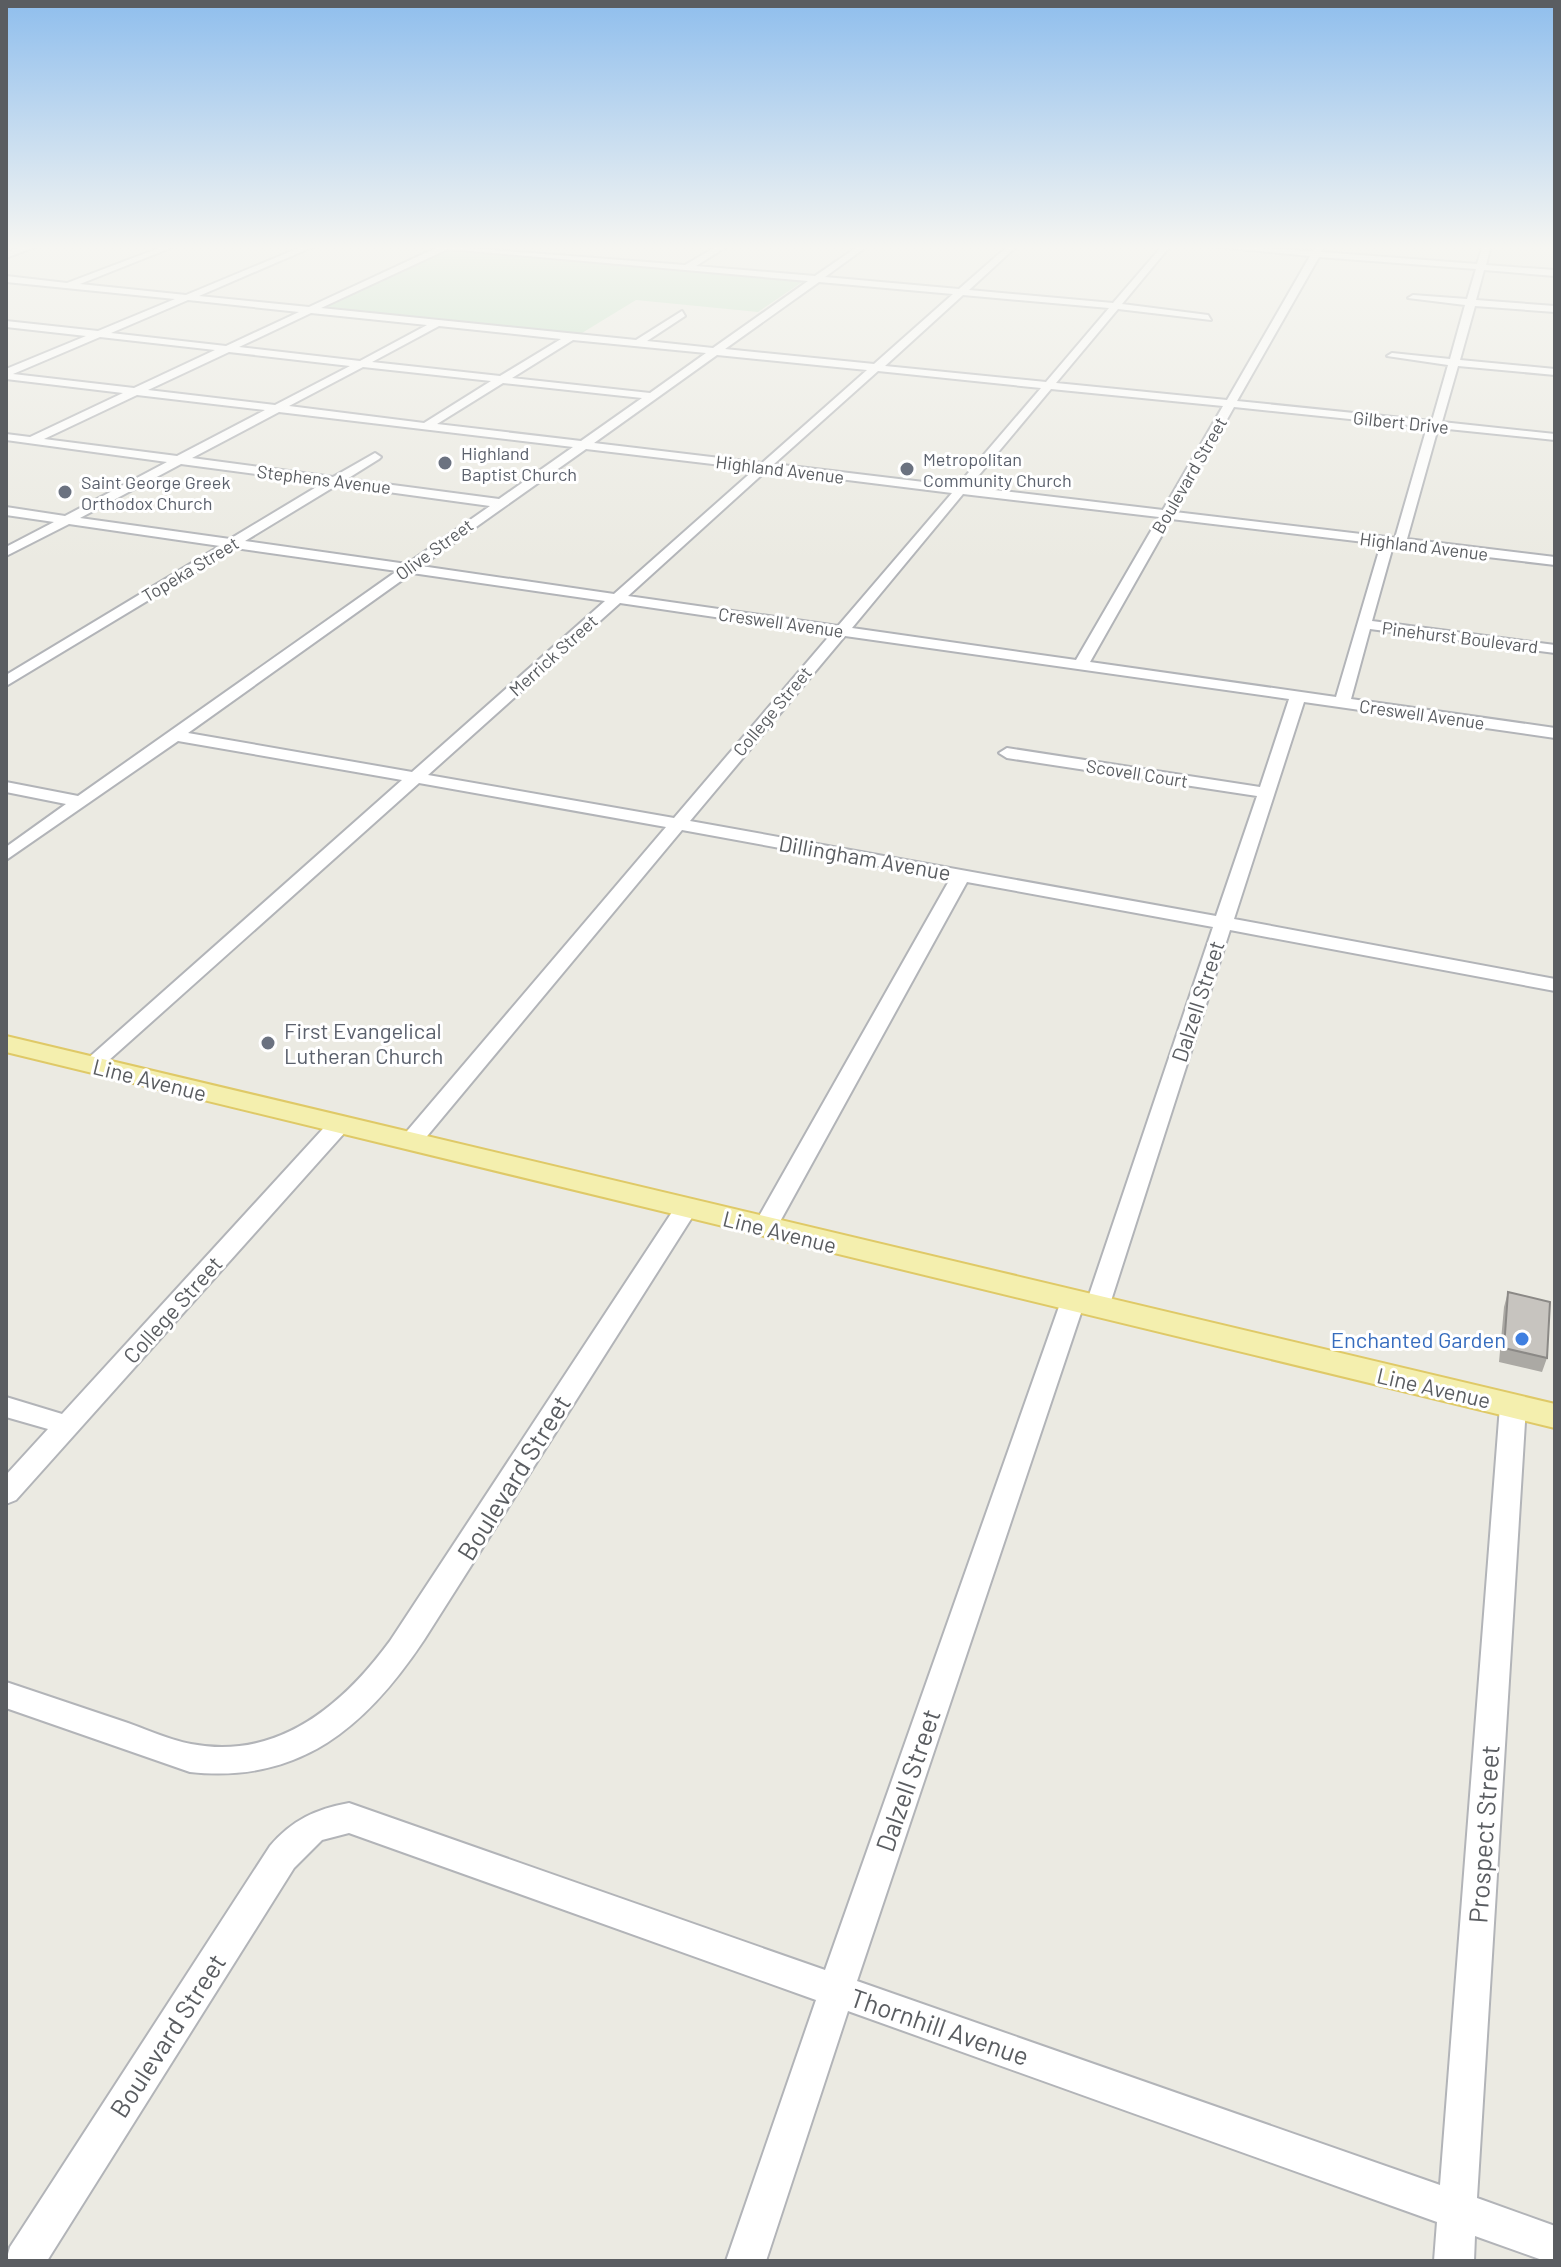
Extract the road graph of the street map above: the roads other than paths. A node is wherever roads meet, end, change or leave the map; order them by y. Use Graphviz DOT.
graph roads {
  1 [pos="61,351"];
  2 [pos="223,351"];
  3 [pos="243,351"];
  4 [pos="386,351"];
  5 [pos="548,351"];
  6 [pos="712,351"];
  7 [pos="894,351"];
  8 [pos="1077,351"];
  9 [pos="1260,351"];
  10 [pos="1457,351"];
  11 [pos="1392,356"];
  12 [pos="1454,362"];
  13 [pos="361,364"];
  14 [pos="875,368"];
  15 [pos="1555,372"];
  16 [pos="6,375"];
  17 [pos="502,379"];
  18 [pos="1047,386"];
  19 [pos="135,392"];
  20 [pos="649,396"];
  21 [pos="1229,404"];
  22 [pos="276,409"];
  23 [pos="1434,425"];
  24 [pos="424,427"];
  25 [pos="6,437"];
  26 [pos="1555,437"];
  27 [pos="30,441"];
  28 [pos="580,445"];
  29 [pos="6,452"];
  30 [pos="375,457"];
  31 [pos="178,460"];
  32 [pos="763,467"];
  33 [pos="335,481"];
  34 [pos="959,490"];
  35 [pos="499,503"];
  36 [pos="6,511"];
  37 [pos="1166,515"];
  38 [pos="67,520"];
  39 [pos="1394,542"];
  40 [pos="231,543"];
  41 [pos="6,552"];
  42 [pos="1555,561"];
  43 [pos="407,568"];
  44 [pos="616,598"];
  45 [pos="1365,624"];
  46 [pos="841,630"];
  47 [pos="1555,649"];
  48 [pos="1081,665"];
  49 [pos="6,681"];
  50 [pos="1298,696"];
  51 [pos="1342,703"];
  52 [pos="1555,733"];
  53 [pos="173,735"];
  54 [pos="1007,753"];
  55 [pos="415,778"];
  56 [pos="6,787"];
  57 [pos="1267,793"];
  58 [pos="81,802"];
  59 [pos="675,826"];
  60 [pos="6,855"];
  61 [pos="962,874"];
  62 [pos="1223,923"];
  63 [pos="1555,985"];
  64 [pos="6,1044"];
  65 [pos="92,1065"];
  66 [pos="339,1125"];
  67 [pos="410,1142"];
  68 [pos="686,1208"];
  69 [pos="765,1227"];
  70 [pos="1085,1304"];
  71 [pos="1513,1406"];
  72 [pos="6,1407"];
  73 [pos="1555,1416"];
  74 [pos="67,1425"];
  75 [pos="6,1493"];
  76 [pos="6,1695"];
  77 [pos="324,1821"];
  78 [pos="837,1990"];
  79 [pos="1457,2208"];
  80 [pos="1555,2245"];
  81 [pos="24,2261"];
  82 [pos="746,2261"];
  83 [pos="1454,2261"];
  1 -- 16 [label="street"];
  2 -- 19 [label="street"];
  3 -- 13 [label="street"];
  4 -- 13 [label="street"];
  5 -- 17 [label="street"];
  6 -- 14 [label="street, Gilbert Drive"];
  6 -- 20 [label="street, Olive Street"];
  7 -- 14 [label="street, Merrick Street"];
  8 -- 18 [label="street, College Street"];
  9 -- 21 [label="street, Boulevard Street"];
  10 -- 12 [label="street"];
  11 -- 12 [label="street"];
  12 -- 15 [label="street"];
  12 -- 23 [label="street"];
  13 -- 17 [label="street"];
  13 -- 22 [label="street"];
  14 -- 18 [label="street, Gilbert Drive"];
  14 -- 32 [label="street, Merrick Street"];
  16 -- 19 [label="street, Highland Avenue"];
  17 -- 20 [label="street"];
  17 -- 24 [label="street"];
  18 -- 21 [label="street, Gilbert Drive"];
  18 -- 34 [label="street, College Street"];
  19 -- 22 [label="street, Highland Avenue"];
  19 -- 27 [label="street"];
  20 -- 28 [label="street, Olive Street"];
  21 -- 23 [label="street, Gilbert Drive"];
  21 -- 37 [label="street, Boulevard Street"];
  22 -- 24 [label="street, Highland Avenue"];
  22 -- 31 [label="street"];
  23 -- 26 [label="street, Gilbert Drive"];
  23 -- 39 [label="street"];
  24 -- 28 [label="street, Highland Avenue"];
  25 -- 27 [label="street, Stephens Avenue"];
  27 -- 29 [label="street"];
  27 -- 31 [label="street, Stephens Avenue"];
  28 -- 32 [label="street, Highland Avenue"];
  28 -- 35 [label="street, Olive Street"];
  30 -- 33 [label="street, Topeka Street"];
  31 -- 33 [label="street, Stephens Avenue"];
  31 -- 38 [label="street"];
  32 -- 34 [label="street, Highland Avenue"];
  32 -- 44 [label="street, Merrick Street"];
  33 -- 35 [label="street, Stephens Avenue"];
  33 -- 40 [label="street, Topeka Street"];
  34 -- 37 [label="street, Highland Avenue"];
  34 -- 46 [label="street, College Street"];
  35 -- 43 [label="street, Olive Street"];
  36 -- 38 [label="street, Creswell Avenue"];
  37 -- 39 [label="street, Highland Avenue"];
  37 -- 48 [label="street, Boulevard Street"];
  38 -- 40 [label="street, Creswell Avenue"];
  38 -- 41 [label="street"];
  39 -- 42 [label="street, Highland Avenue"];
  39 -- 45 [label="street"];
  40 -- 43 [label="street, Creswell Avenue"];
  40 -- 49 [label="street, Topeka Street"];
  43 -- 44 [label="street, Creswell Avenue"];
  43 -- 53 [label="street, Olive Street"];
  44 -- 46 [label="street, Creswell Avenue"];
  44 -- 55 [label="street, Merrick Street"];
  45 -- 47 [label="street, Pinehurst Boulevard"];
  45 -- 51 [label="street"];
  46 -- 48 [label="street, Creswell Avenue"];
  46 -- 59 [label="street, College Street"];
  48 -- 50 [label="street, Creswell Avenue"];
  50 -- 51 [label="street, Creswell Avenue"];
  50 -- 57 [label="street, Dalzell Street"];
  51 -- 52 [label="street, Creswell Avenue"];
  53 -- 55 [label="street, Dillingham Avenue"];
  53 -- 58 [label="street, Olive Street"];
  54 -- 57 [label="street, Scovell Court"];
  55 -- 59 [label="street, Dillingham Avenue"];
  55 -- 65 [label="street, Merrick Street"];
  56 -- 58 [label="street"];
  57 -- 62 [label="street, Dalzell Street"];
  58 -- 60 [label="street, Olive Street"];
  59 -- 61 [label="street, Dillingham Avenue"];
  59 -- 67 [label="street, College Street"];
  61 -- 62 [label="street, Dillingham Avenue"];
  61 -- 69 [label="street"];
  62 -- 63 [label="street, Dillingham Avenue"];
  62 -- 70 [label="street, Dalzell Street"];
  64 -- 65 [label="main road, Line Avenue"];
  65 -- 66 [label="main road, Line Avenue"];
  66 -- 67 [label="main road, Line Avenue"];
  66 -- 74 [label="street, College Street"];
  67 -- 68 [label="main road, Line Avenue"];
  68 -- 69 [label="main road, Line Avenue"];
  68 -- 76 [label="street, Boulevard Street"];
  69 -- 70 [label="main road, Line Avenue"];
  70 -- 71 [label="main road, Line Avenue"];
  70 -- 78 [label="street, Dalzell Street"];
  71 -- 73 [label="main road, Line Avenue"];
  71 -- 79 [label="street, Prospect Street"];
  72 -- 74 [label="street"];
  74 -- 75 [label="street, College Street"];
  77 -- 78 [label="street, Thornhill Avenue"];
  77 -- 81 [label="street, Boulevard Street"];
  78 -- 79 [label="street, Thornhill Avenue"];
  78 -- 82 [label="street, Dalzell Street"];
  79 -- 80 [label="street, Thornhill Avenue"];
  79 -- 83 [label="street, Prospect Street"];
}
